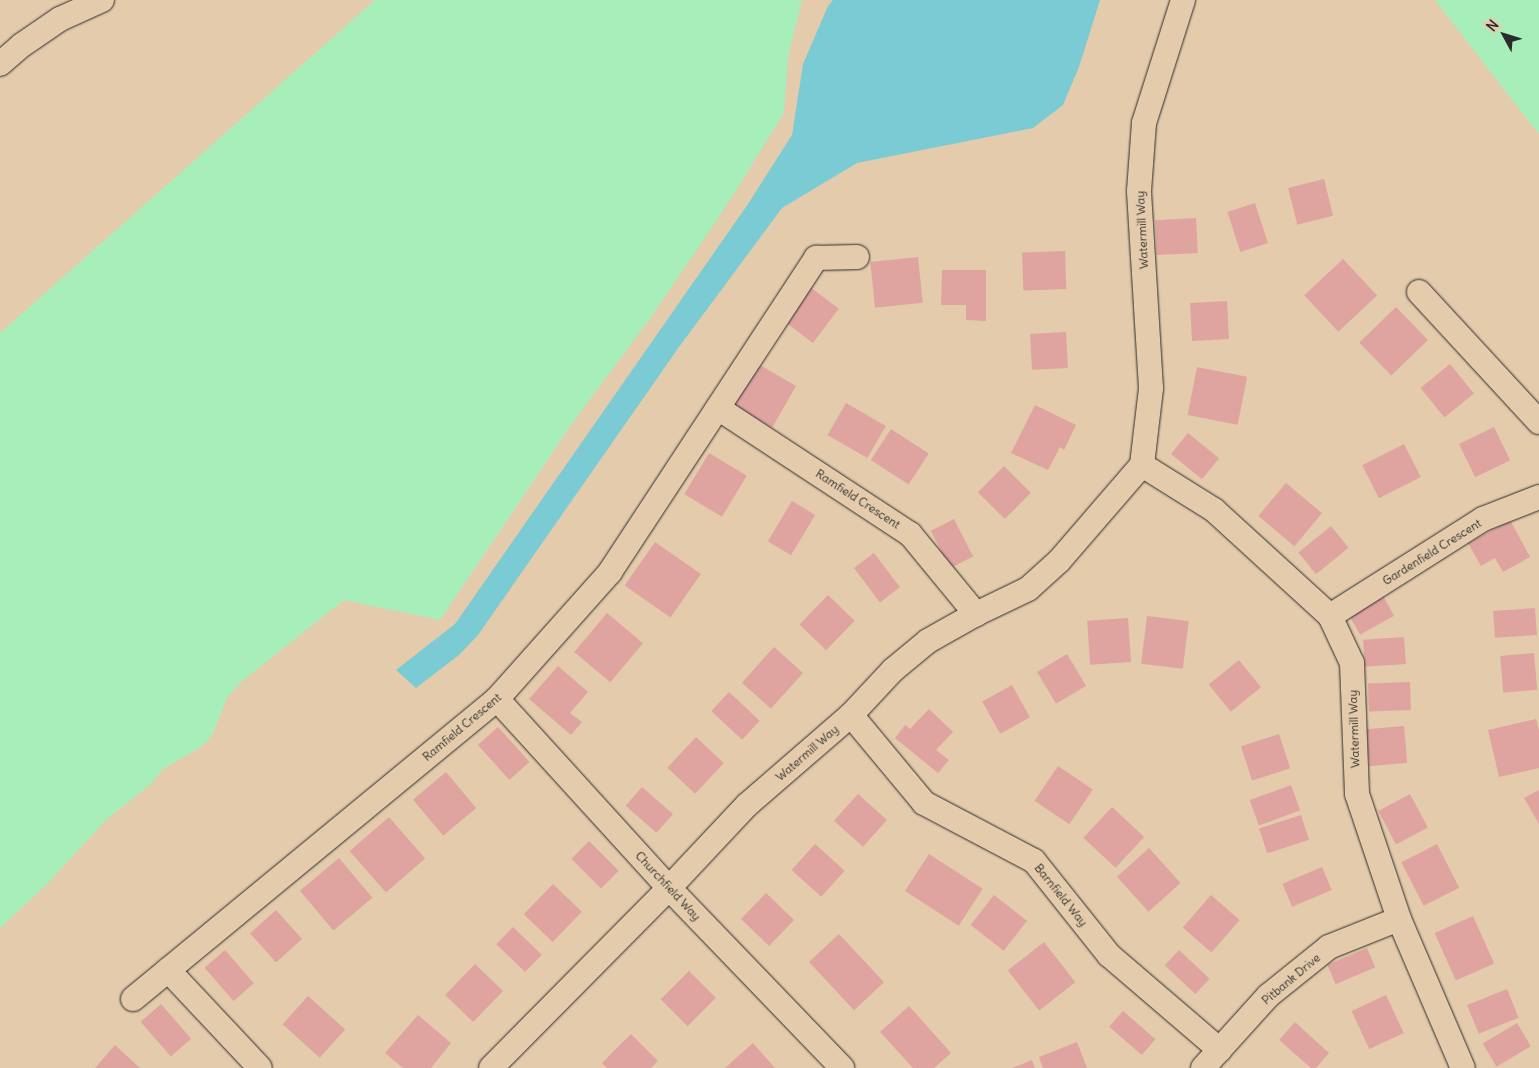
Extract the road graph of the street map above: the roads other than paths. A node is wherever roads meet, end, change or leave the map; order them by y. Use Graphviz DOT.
graph roads {
  1 [pos="102,0"];
  2 [pos="1183,0"];
  3 [pos="0,64"];
  4 [pos="857,257"];
  5 [pos="1419,292"];
  6 [pos="718,408"];
  7 [pos="1539,422"];
  8 [pos="1142,465"];
  9 [pos="1539,497"];
  10 [pos="976,614"];
  11 [pos="1330,616"];
  12 [pos="497,699"];
  13 [pos="851,715"];
  14 [pos="669,888"];
  15 [pos="1400,919"];
  16 [pos="168,970"];
  17 [pos="132,999"];
  18 [pos="1220,1050"];
  19 [pos="260,1068"];
  20 [pos="491,1068"];
  21 [pos="842,1068"];
  22 [pos="1203,1068"];
  23 [pos="1463,1068"];
  1 -- 3 [label="street"];
  2 -- 8 [label="street, Watermill Way"];
  4 -- 6 [label="street, Ramfield Crescent"];
  5 -- 7 [label="street"];
  6 -- 10 [label="street, Ramfield Crescent"];
  6 -- 12 [label="street, Ramfield Crescent"];
  8 -- 10 [label="street, Watermill Way"];
  8 -- 11 [label="street, Watermill Way"];
  9 -- 11 [label="street, Gardenfield Crescent"];
  10 -- 13 [label="street, Watermill Way"];
  11 -- 15 [label="street, Watermill Way"];
  12 -- 14 [label="street, Churchfield Way"];
  12 -- 16 [label="street, Ramfield Crescent"];
  13 -- 14 [label="street, Watermill Way"];
  13 -- 18 [label="street, Barnfield Way"];
  14 -- 20 [label="street, Watermill Way"];
  14 -- 21 [label="street, Churchfield Way"];
  15 -- 18 [label="street, Pitbank Drive"];
  15 -- 23 [label="street, Watermill Way"];
  16 -- 17 [label="street, Ramfield Crescent"];
  16 -- 19 [label="street"];
  18 -- 22 [label="street, Pitbank Drive"];
}
